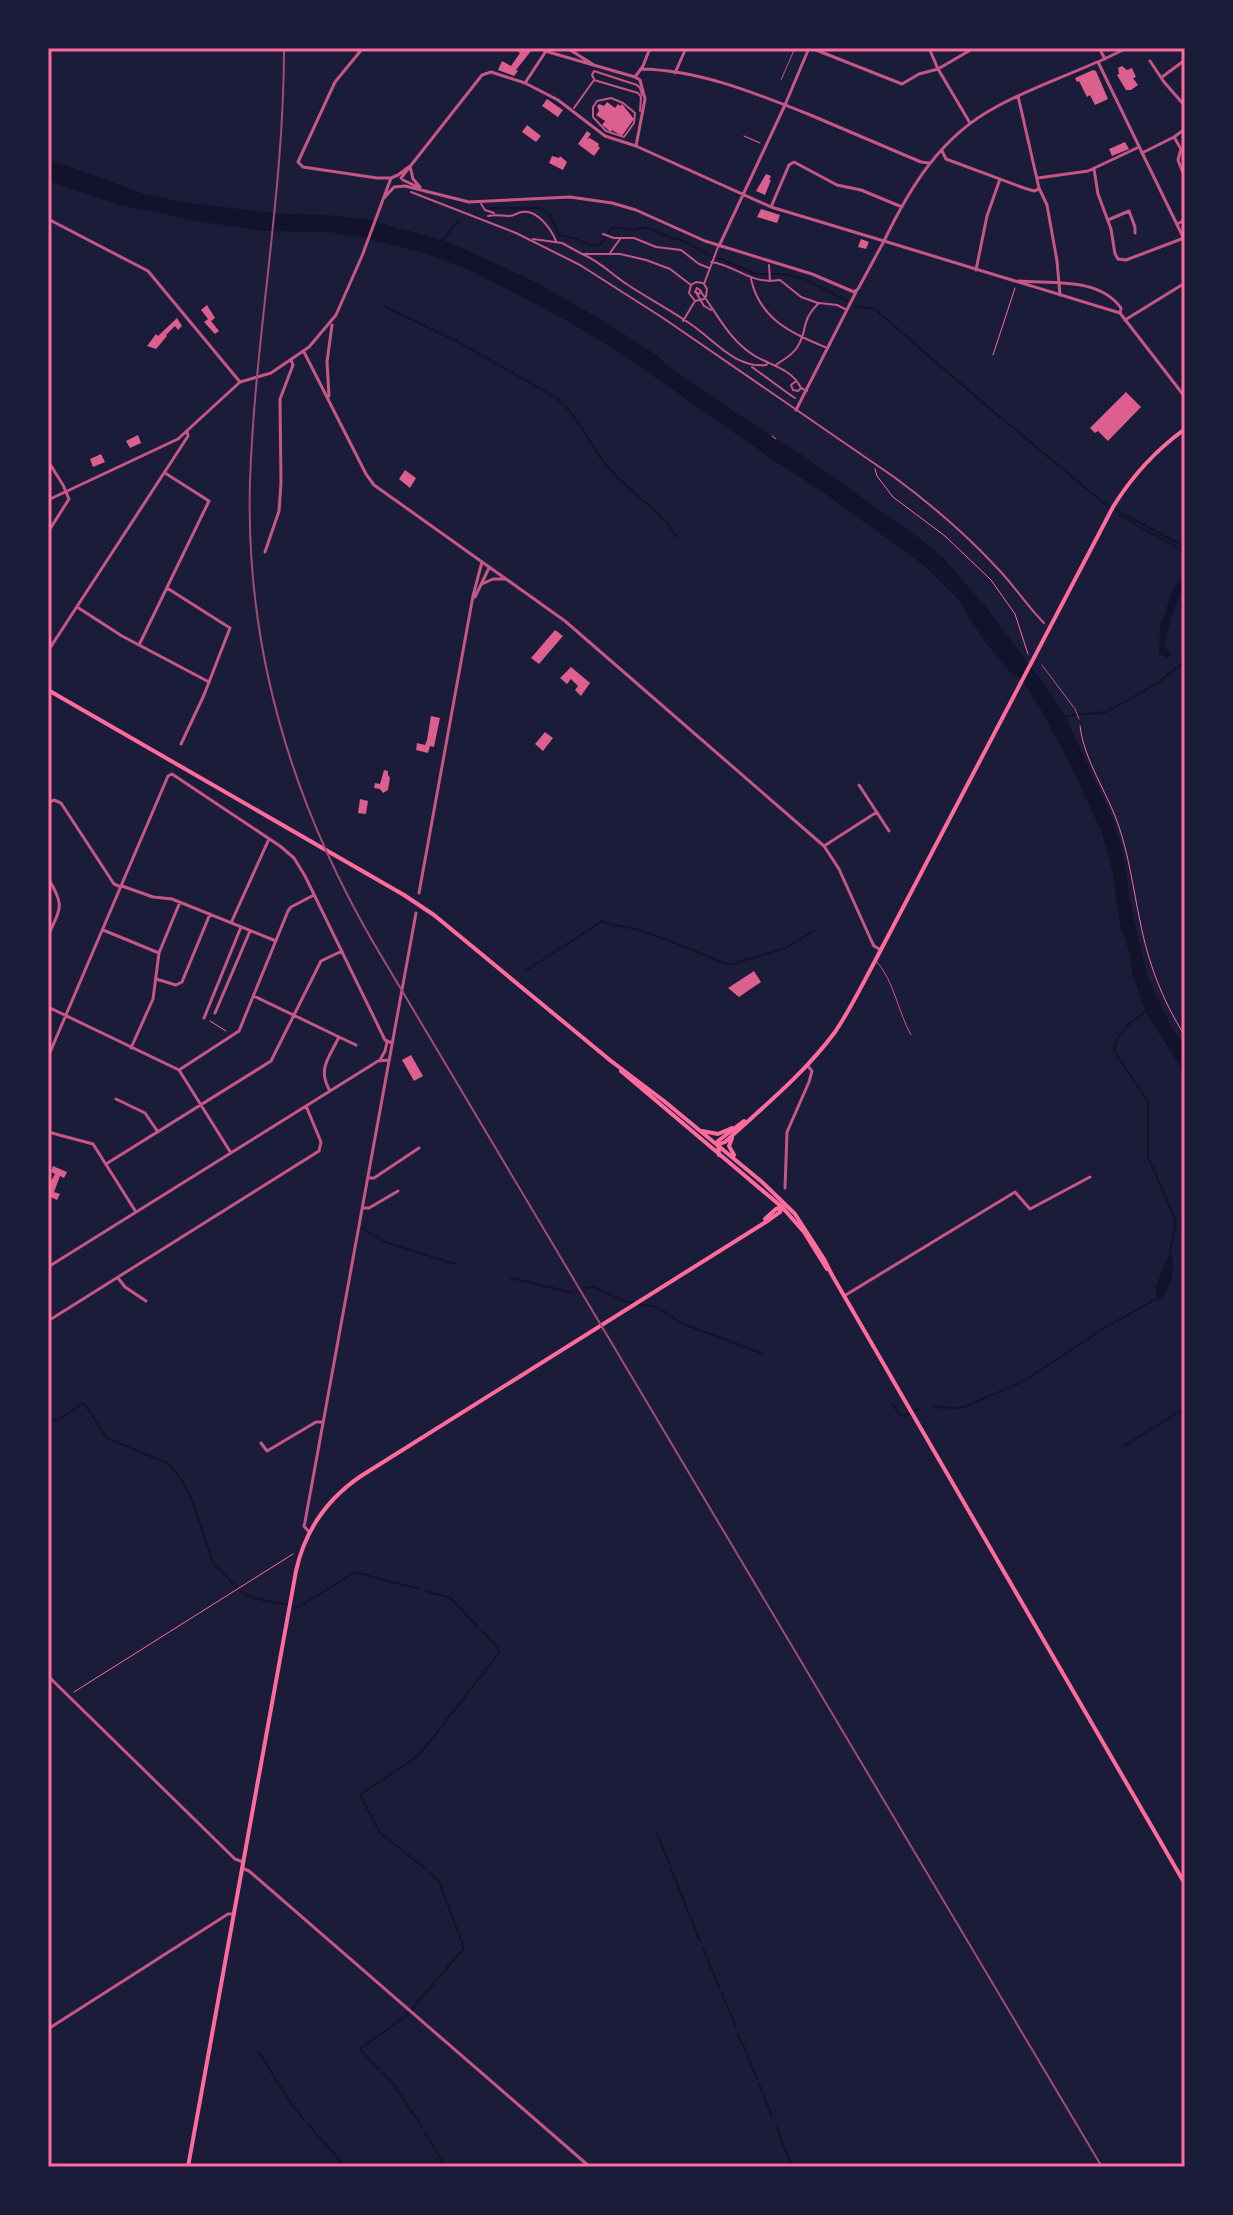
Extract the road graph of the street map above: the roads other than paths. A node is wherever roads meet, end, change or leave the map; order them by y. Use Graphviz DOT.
graph roads {
  1 [pos="363,48"];
  2 [pos="539,48"];
  3 [pos="567,48"];
  4 [pos="650,48"];
  5 [pos="686,48"];
  6 [pos="795,48"];
  7 [pos="810,48"];
  8 [pos="929,48"];
  9 [pos="974,48"];
  10 [pos="1099,48"];
  11 [pos="1127,48"];
  12 [pos="547,50"];
  13 [pos="1105,59"];
  14 [pos="1185,60"];
  15 [pos="1150,61"];
  16 [pos="1098,62"];
  17 [pos="601,68"];
  18 [pos="641,69"];
  19 [pos="938,69"];
  20 [pos="675,73"];
  21 [pos="603,74"];
  22 [pos="635,77"];
  23 [pos="1162,77"];
  24 [pos="594,80"];
  25 [pos="781,80"];
  26 [pos="626,81"];
  27 [pos="525,83"];
  28 [pos="607,83"];
  29 [pos="622,88"];
  30 [pos="634,91"];
  31 [pos="589,95"];
  32 [pos="1018,96"];
  33 [pos="630,97"];
  34 [pos="641,97"];
  35 [pos="615,99"];
  36 [pos="597,101"];
  37 [pos="785,105"];
  38 [pos="1185,106"];
  39 [pos="574,108"];
  40 [pos="641,111"];
  41 [pos="633,114"];
  42 [pos="593,117"];
  43 [pos="588,123"];
  44 [pos="970,123"];
  45 [pos="1185,129"];
  46 [pos="630,130"];
  47 [pos="636,133"];
  48 [pos="1174,137"];
  49 [pos="636,146"];
  50 [pos="1139,147"];
  51 [pos="942,151"];
  52 [pos="1183,151"];
  53 [pos="1142,153"];
  54 [pos="929,163"];
  55 [pos="410,166"];
  56 [pos="1094,169"];
  57 [pos="1038,178"];
  58 [pos="1185,178"];
  59 [pos="1000,179"];
  60 [pos="401,180"];
  61 [pos="392,183"];
  62 [pos="1039,188"];
  63 [pos="421,189"];
  64 [pos="411,192"];
  65 [pos="743,194"];
  66 [pos="481,204"];
  67 [pos="771,207"];
  68 [pos="902,207"];
  69 [pos="495,214"];
  70 [pos="488,216"];
  71 [pos="48,219"];
  72 [pos="1108,220"];
  73 [pos="1185,220"];
  74 [pos="1177,224"];
  75 [pos="1135,233"];
  76 [pos="606,235"];
  77 [pos="531,239"];
  78 [pos="620,239"];
  79 [pos="1184,239"];
  80 [pos="884,241"];
  81 [pos="556,242"];
  82 [pos="719,246"];
  83 [pos="582,254"];
  84 [pos="610,254"];
  85 [pos="711,262"];
  86 [pos="769,265"];
  87 [pos="709,268"];
  88 [pos="976,270"];
  89 [pos="770,277"];
  90 [pos="751,279"];
  91 [pos="1011,280"];
  92 [pos="1059,283"];
  93 [pos="1185,283"];
  94 [pos="691,284"];
  95 [pos="704,284"];
  96 [pos="856,292"];
  97 [pos="1060,295"];
  98 [pos="703,299"];
  99 [pos="695,301"];
  100 [pos="819,303"];
  101 [pos="849,308"];
  102 [pos="712,310"];
  103 [pos="1120,313"];
  104 [pos="684,320"];
  105 [pos="1125,320"];
  106 [pos="331,322"];
  107 [pos="801,337"];
  108 [pos="828,348"];
  109 [pos="304,352"];
  110 [pos="291,360"];
  111 [pos="768,363"];
  112 [pos="752,365"];
  113 [pos="776,365"];
  114 [pos="240,382"];
  115 [pos="796,382"];
  116 [pos="325,387"];
  117 [pos="801,388"];
  118 [pos="793,390"];
  119 [pos="807,391"];
  120 [pos="789,394"];
  121 [pos="1185,397"];
  122 [pos="795,398"];
  123 [pos="796,410"];
  124 [pos="1185,429"];
  125 [pos="187,431"];
  126 [pos="48,461"];
  127 [pos="165,473"];
  128 [pos="66,492"];
  129 [pos="48,500"];
  130 [pos="48,532"];
  131 [pos="265,552"];
  132 [pos="482,562"];
  133 [pos="489,567"];
  134 [pos="508,580"];
  135 [pos="482,584"];
  136 [pos="167,588"];
  137 [pos="473,600"];
  138 [pos="77,607"];
  139 [pos="1044,623"];
  140 [pos="50,642"];
  141 [pos="139,645"];
  142 [pos="48,651"];
  143 [pos="1042,665"];
  144 [pos="209,682"];
  145 [pos="48,690"];
  146 [pos="1079,719"];
  147 [pos="181,744"];
  148 [pos="859,785"];
  149 [pos="48,803"];
  150 [pos="877,812"];
  151 [pos="889,831"];
  152 [pos="269,839"];
  153 [pos="824,846"];
  154 [pos="48,878"];
  155 [pos="121,887"];
  156 [pos="419,893"];
  157 [pos="314,895"];
  158 [pos="180,902"];
  159 [pos="416,913"];
  160 [pos="210,914"];
  161 [pos="231,923"];
  162 [pos="241,927"];
  163 [pos="103,930"];
  164 [pos="250,931"];
  165 [pos="48,936"];
  166 [pos="276,941"];
  167 [pos="881,950"];
  168 [pos="342,951"];
  169 [pos="159,953"];
  170 [pos="875,961"];
  171 [pos="156,979"];
  172 [pos="254,996"];
  173 [pos="48,1007"];
  174 [pos="215,1013"];
  175 [pos="295,1016"];
  176 [pos="65,1017"];
  177 [pos="204,1018"];
  178 [pos="911,1035"];
  179 [pos="339,1037"];
  180 [pos="389,1043"];
  181 [pos="356,1045"];
  182 [pos="131,1048"];
  183 [pos="48,1057"];
  184 [pos="380,1060"];
  185 [pos="389,1060"];
  186 [pos="807,1065"];
  187 [pos="617,1066"];
  188 [pos="179,1070"];
  189 [pos="330,1091"];
  190 [pos="116,1099"];
  191 [pos="201,1105"];
  192 [pos="306,1106"];
  193 [pos="738,1127"];
  194 [pos="697,1129"];
  195 [pos="48,1132"];
  196 [pos="158,1132"];
  197 [pos="698,1138"];
  198 [pos="717,1145"];
  199 [pos="419,1148"];
  200 [pos="231,1153"];
  201 [pos="719,1155"];
  202 [pos="106,1164"];
  203 [pos="740,1164"];
  204 [pos="1090,1177"];
  205 [pos="368,1178"];
  206 [pos="785,1188"];
  207 [pos="398,1191"];
  208 [pos="772,1200"];
  209 [pos="781,1207"];
  210 [pos="362,1208"];
  211 [pos="136,1212"];
  212 [pos="769,1215"];
  213 [pos="762,1223"];
  214 [pos="48,1267"];
  215 [pos="832,1275"];
  216 [pos="118,1278"];
  217 [pos="844,1296"];
  218 [pos="146,1301"];
  219 [pos="48,1321"];
  220 [pos="323,1422"];
  221 [pos="261,1443"];
  222 [pos="309,1532"];
  223 [pos="48,1676"];
  224 [pos="243,1865"];
  225 [pos="1185,1884"];
  226 [pos="234,1914"];
  227 [pos="48,2029"];
  228 [pos="188,2167"];
  229 [pos="590,2167"];
  1 -- 61 [label="street"];
  2 -- 12 [label="street"];
  3 -- 17 [label="street"];
  4 -- 18 [label="street"];
  5 -- 20 [label="street"];
  6 -- 25 [label="lane"];
  7 -- 19 [label="street"];
  7 -- 37 [label="street"];
  8 -- 19 [label="street"];
  9 -- 19 [label="street"];
  10 -- 13 [label="street"];
  11 -- 13 [label="street"];
  12 -- 17 [label="street"];
  12 -- 27 [label="street"];
  13 -- 16 [label="street"];
  14 -- 23 [label="street"];
  15 -- 23 [label="street"];
  16 -- 32 [label="street"];
  16 -- 50 [label="street"];
  17 -- 22 [label="street"];
  18 -- 20 [label="street"];
  18 -- 22 [label="street"];
  19 -- 44 [label="street"];
  20 -- 37 [label="street"];
  21 -- 24 [label="street"];
  21 -- 26 [label="street"];
  21 -- 28 [label="street"];
  22 -- 40 [label="street"];
  23 -- 38 [label="street"];
  24 -- 28 [label="street"];
  24 -- 31 [label="street"];
  26 -- 29 [label="street"];
  26 -- 34 [label="street"];
  27 -- 43 [label="street"];
  27 -- 55 [label="street"];
  28 -- 29 [label="street"];
  29 -- 30 [label="street"];
  29 -- 35 [label="street"];
  30 -- 33 [label="street"];
  30 -- 34 [label="street"];
  31 -- 36 [label="street"];
  31 -- 39 [label="street"];
  32 -- 44 [label="street"];
  32 -- 57 [label="street"];
  34 -- 40 [label="street"];
  35 -- 36 [label="street"];
  35 -- 41 [label="street"];
  36 -- 42 [label="street"];
  37 -- 54 [label="street"];
  37 -- 65 [label="street"];
  40 -- 41 [label="street"];
  40 -- 49 [label="street"];
  41 -- 46 [label="street"];
  42 -- 43 [label="street"];
  42 -- 46 [label="street"];
  43 -- 49 [label="street"];
  44 -- 51 [label="street"];
  45 -- 48 [label="street"];
  46 -- 47 [label="street"];
  48 -- 52 [label="street"];
  48 -- 53 [label="street"];
  49 -- 65 [label="street"];
  50 -- 53 [label="street"];
  50 -- 56 [label="street"];
  51 -- 54 [label="street"];
  51 -- 59 [label="street"];
  52 -- 58 [label="street"];
  53 -- 74 [label="street"];
  54 -- 68 [label="street"];
  55 -- 60 [label="street"];
  55 -- 63 [label="street"];
  56 -- 57 [label="street"];
  56 -- 72 [label="street"];
  57 -- 62 [label="street"];
  59 -- 62 [label="street"];
  59 -- 88 [label="street"];
  60 -- 61 [label="street"];
  60 -- 61 [label="street"];
  60 -- 63 [label="street"];
  61 -- 106 [label="street"];
  62 -- 92 [label="street"];
  63 -- 82 [label="street"];
  64 -- 77 [label="street"];
  65 -- 67 [label="street"];
  65 -- 82 [label="street"];
  66 -- 69 [label="street"];
  67 -- 68 [label="street"];
  67 -- 80 [label="street"];
  68 -- 80 [label="street"];
  69 -- 70 [label="street"];
  69 -- 81 [label="street"];
  71 -- 114 [label="street"];
  72 -- 75 [label="street"];
  72 -- 79 [label="street"];
  73 -- 74 [label="street"];
  74 -- 79 [label="street"];
  76 -- 78 [label="street"];
  77 -- 81 [label="street"];
  77 -- 123 [label="street"];
  78 -- 84 [label="street"];
  78 -- 87 [label="street"];
  80 -- 88 [label="street"];
  80 -- 96 [label="street"];
  81 -- 83 [label="street"];
  82 -- 85 [label="street"];
  82 -- 96 [label="street"];
  83 -- 84 [label="street"];
  83 -- 104 [label="street"];
  84 -- 94 [label="street"];
  85 -- 87 [label="street"];
  85 -- 90 [label="street"];
  86 -- 89 [label="street"];
  87 -- 95 [label="street"];
  88 -- 91 [label="street"];
  89 -- 90 [label="street"];
  89 -- 100 [label="street"];
  90 -- 107 [label="street"];
  91 -- 92 [label="street"];
  91 -- 97 [label="street"];
  92 -- 97 [label="street"];
  92 -- 103 [label="street"];
  93 -- 105 [label="street"];
  94 -- 95 [label="street"];
  94 -- 98 [label="street"];
  94 -- 99 [label="street"];
  95 -- 98 [label="street"];
  96 -- 101 [label="street"];
  97 -- 103 [label="street"];
  98 -- 99 [label="street"];
  98 -- 102 [label="street"];
  98 -- 102 [label="street"];
  99 -- 104 [label="street"];
  100 -- 101 [label="street"];
  100 -- 107 [label="street"];
  101 -- 108 [label="street"];
  102 -- 111 [label="street"];
  103 -- 105 [label="street"];
  104 -- 112 [label="street"];
  105 -- 121 [label="street"];
  106 -- 109 [label="street"];
  106 -- 116 [label="street"];
  107 -- 108 [label="street"];
  107 -- 113 [label="street"];
  108 -- 119 [label="street"];
  109 -- 110 [label="street"];
  109 -- 116 [label="street"];
  110 -- 114 [label="street"];
  110 -- 131 [label="street"];
  111 -- 112 [label="street"];
  111 -- 113 [label="street"];
  112 -- 120 [label="street"];
  113 -- 115 [label="street"];
  114 -- 125 [label="street"];
  115 -- 117 [label="street"];
  115 -- 118 [label="street"];
  116 -- 132 [label="street"];
  117 -- 118 [label="street"];
  117 -- 119 [label="street"];
  118 -- 120 [label="street"];
  119 -- 123 [label="street"];
  120 -- 122 [label="street"];
  123 -- 139 [label="street"];
  124 -- 167 [label="main road"];
  125 -- 127 [label="street"];
  125 -- 128 [label="street"];
  126 -- 128 [label="street"];
  127 -- 136 [label="street"];
  127 -- 138 [label="street"];
  128 -- 129 [label="street"];
  128 -- 130 [label="street"];
  132 -- 133 [label="street"];
  132 -- 137 [label="street"];
  133 -- 134 [label="street"];
  133 -- 135 [label="street"];
  134 -- 135 [label="street"];
  134 -- 153 [label="street"];
  135 -- 137 [label="street"];
  136 -- 141 [label="street"];
  136 -- 144 [label="street"];
  137 -- 156 [label="street"];
  138 -- 140 [label="street"];
  138 -- 141 [label="street"];
  140 -- 142 [label="street"];
  141 -- 144 [label="street"];
  143 -- 146 [label="lane"];
  144 -- 147 [label="street"];
  145 -- 187 [label="main road"];
  148 -- 150 [label="street"];
  149 -- 155 [label="street"];
  150 -- 151 [label="street"];
  150 -- 153 [label="street"];
  152 -- 155 [label="street"];
  152 -- 157 [label="street"];
  152 -- 161 [label="street"];
  153 -- 167 [label="street"];
  154 -- 165 [label="street"];
  155 -- 158 [label="street"];
  155 -- 163 [label="street"];
  157 -- 166 [label="street"];
  157 -- 168 [label="street"];
  158 -- 160 [label="street"];
  158 -- 169 [label="street"];
  159 -- 180 [label="street"];
  160 -- 161 [label="street"];
  160 -- 171 [label="street"];
  161 -- 162 [label="street"];
  162 -- 164 [label="street"];
  162 -- 177 [label="street"];
  163 -- 169 [label="street"];
  163 -- 176 [label="street"];
  164 -- 166 [label="street"];
  164 -- 174 [label="street"];
  166 -- 172 [label="street"];
  167 -- 170 [label="main road"];
  168 -- 175 [label="street"];
  168 -- 180 [label="street"];
  169 -- 171 [label="street"];
  170 -- 178 [label="lane"];
  170 -- 186 [label="main road"];
  171 -- 182 [label="street"];
  172 -- 175 [label="street"];
  172 -- 188 [label="street"];
  173 -- 176 [label="street"];
  175 -- 179 [label="street"];
  175 -- 191 [label="street"];
  176 -- 182 [label="street"];
  176 -- 183 [label="street"];
  179 -- 181 [label="street"];
  179 -- 189 [label="street"];
  180 -- 184 [label="street"];
  180 -- 185 [label="street"];
  182 -- 188 [label="street"];
  184 -- 185 [label="street"];
  184 -- 189 [label="street"];
  185 -- 205 [label="street"];
  186 -- 193 [label="main road"];
  186 -- 206 [label="street"];
  187 -- 194 [label="main road"];
  187 -- 197 [label="main road"];
  188 -- 191 [label="street"];
  189 -- 192 [label="street"];
  190 -- 196 [label="street"];
  191 -- 196 [label="street"];
  191 -- 200 [label="street"];
  192 -- 200 [label="street"];
  192 -- 216 [label="street"];
  193 -- 194 [label="main road"];
  193 -- 198 [label="main road"];
  193 -- 203 [label="main road"];
  194 -- 198 [label="main road"];
  195 -- 202 [label="street"];
  196 -- 202 [label="street"];
  197 -- 198 [label="main road"];
  197 -- 201 [label="main road"];
  198 -- 201 [label="main road"];
  198 -- 203 [label="main road"];
  199 -- 205 [label="street"];
  200 -- 211 [label="street"];
  201 -- 208 [label="main road"];
  202 -- 211 [label="street"];
  203 -- 209 [label="main road"];
  204 -- 217 [label="street"];
  205 -- 210 [label="street"];
  207 -- 210 [label="street"];
  208 -- 209 [label="main road"];
  208 -- 212 [label="main road"];
  209 -- 212 [label="main road"];
  209 -- 213 [label="main road"];
  209 -- 215 [label="main road"];
  209 -- 215 [label="main road"];
  210 -- 220 [label="street"];
  211 -- 214 [label="street"];
  212 -- 213 [label="main road"];
  213 -- 222 [label="main road"];
  215 -- 217 [label="main road"];
  216 -- 218 [label="street"];
  216 -- 219 [label="street"];
  217 -- 225 [label="main road"];
  220 -- 221 [label="street"];
  220 -- 222 [label="street"];
  222 -- 224 [label="main road"];
  223 -- 224 [label="street"];
  224 -- 226 [label="main road"];
  224 -- 229 [label="street"];
  226 -- 227 [label="street"];
  226 -- 228 [label="main road"];
}
